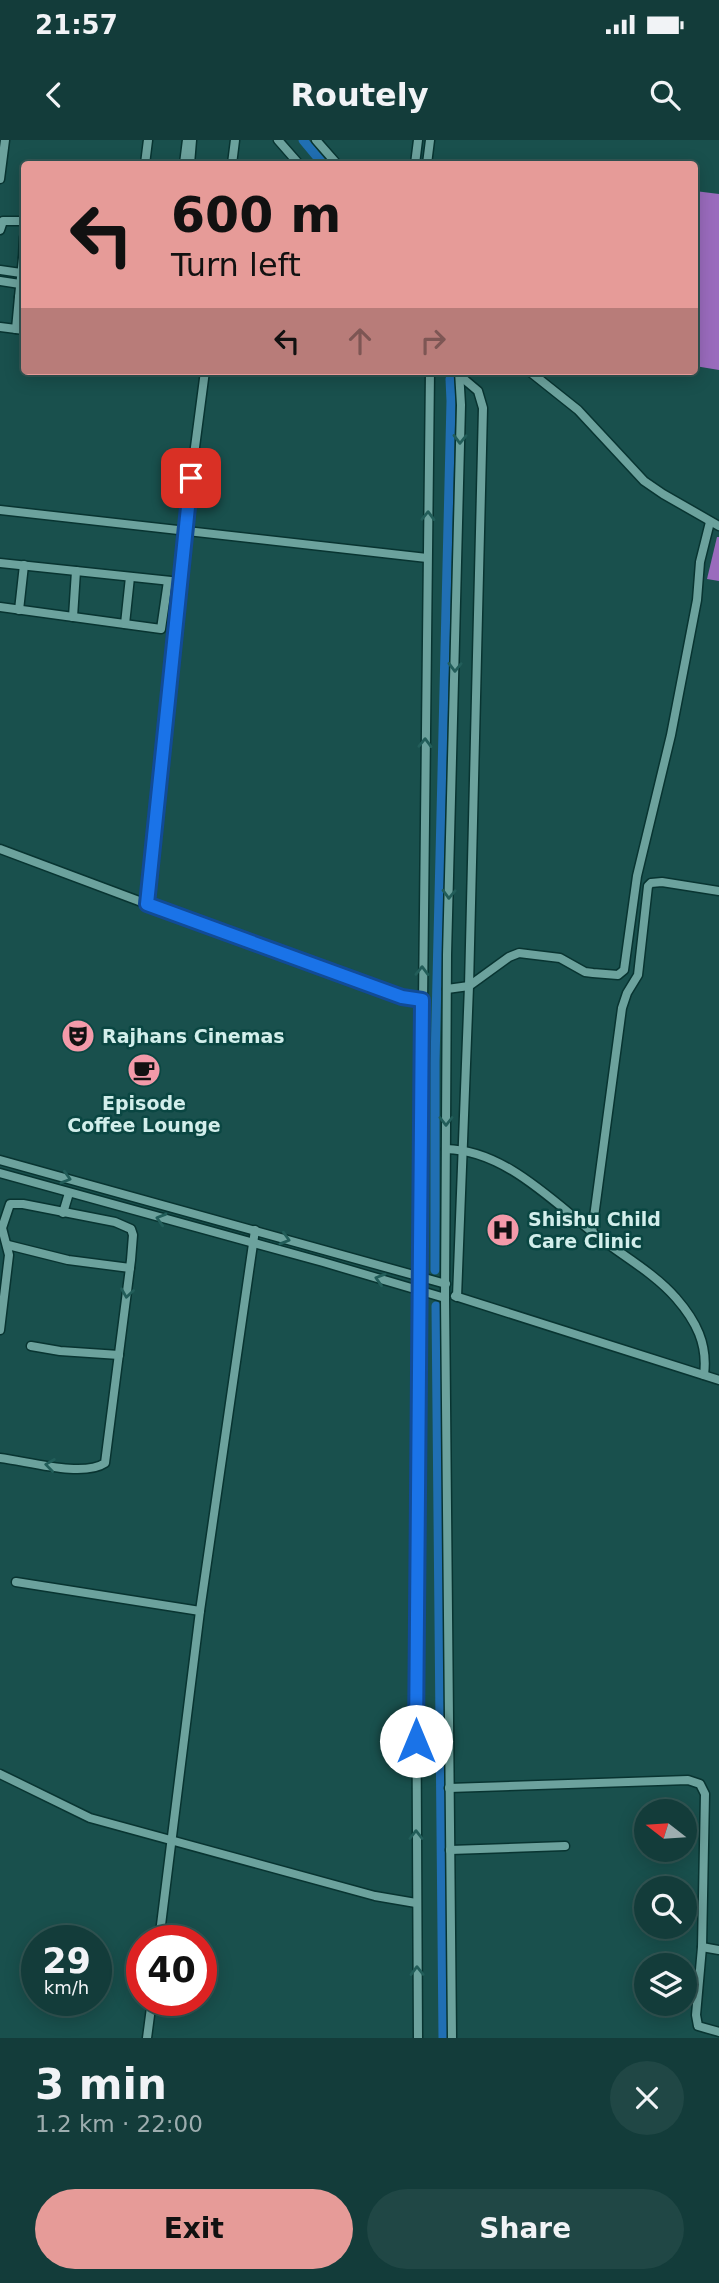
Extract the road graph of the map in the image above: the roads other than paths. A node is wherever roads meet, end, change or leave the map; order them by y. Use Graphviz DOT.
graph roads {
  1 [pos="5,140"];
  2 [pos="148,140"];
  3 [pos="187,140"];
  4 [pos="192,140"];
  5 [pos="235,140"];
  6 [pos="278,140"];
  7 [pos="316,140"];
  8 [pos="418,140"];
  9 [pos="430,140"];
  10 [pos="145,161"];
  11 [pos="184,161"];
  12 [pos="190,161"];
  13 [pos="232,161"];
  14 [pos="296,161"];
  15 [pos="334,161"];
  16 [pos="415,161"];
  17 [pos="426,161"];
  18 [pos="0,179"];
  19 [pos="21,221"];
  20 [pos="0,230"];
  21 [pos="0,270"];
  22 [pos="21,273"];
  23 [pos="0,281"];
  24 [pos="20,284"];
  25 [pos="21,291"];
  26 [pos="0,327"];
  27 [pos="20,329"];
  28 [pos="204,375"];
  29 [pos="430,375"];
  30 [pos="459,375"];
  31 [pos="461,375"];
  32 [pos="534,375"];
  33 [pos="0,510"];
  34 [pos="710,523"];
  35 [pos="719,526"];
  36 [pos="184,531"];
  37 [pos="427,558"];
  38 [pos="0,563"];
  39 [pos="23,565"];
  40 [pos="76,571"];
  41 [pos="130,577"];
  42 [pos="168,581"];
  43 [pos="179,582"];
  44 [pos="0,607"];
  45 [pos="19,610"];
  46 [pos="73,617"];
  47 [pos="125,624"];
  48 [pos="0,849"];
  49 [pos="719,891"];
  50 [pos="147,904"];
  51 [pos="469,986"];
  52 [pos="447,989"];
  53 [pos="422,1000"];
  54 [pos="446,1149"];
  55 [pos="463,1150"];
  56 [pos="0,1160"];
  57 [pos="0,1173"];
  58 [pos="69,1193"];
  59 [pos="85,1198"];
  60 [pos="63,1213"];
  61 [pos="82,1215"];
  62 [pos="256,1230"];
  63 [pos="592,1232"];
  64 [pos="253,1244"];
  65 [pos="8,1245"];
  66 [pos="130,1268"];
  67 [pos="421,1278"];
  68 [pos="421,1291"];
  69 [pos="445,1292"];
  70 [pos="457,1297"];
  71 [pos="0,1330"];
  72 [pos="31,1346"];
  73 [pos="119,1355"];
  74 [pos="704,1375"];
  75 [pos="719,1380"];
  76 [pos="0,1458"];
  77 [pos="16,1582"];
  78 [pos="200,1611"];
  79 [pos="0,1774"];
  80 [pos="449,1788"];
  81 [pos="171,1840"];
  82 [pos="565,1846"];
  83 [pos="450,1850"];
  84 [pos="416,1903"];
  85 [pos="161,1925"];
  86 [pos="719,1940"];
  87 [pos="702,1947"];
  88 [pos="718,1950"];
  89 [pos="150,2016"];
  90 [pos="719,2032"];
  91 [pos="147,2038"];
  92 [pos="418,2038"];
  93 [pos="452,2038"];
  1 -- 18 [label="street"];
  2 -- 10 [label="street"];
  3 -- 11 [label="street"];
  4 -- 12 [label="street"];
  5 -- 13 [label="street"];
  6 -- 14 [label="street"];
  7 -- 15 [label="street"];
  8 -- 16 [label="street"];
  9 -- 17 [label="street"];
  19 -- 20 [label="street"];
  21 -- 22 [label="street"];
  22 -- 24 [label="street"];
  23 -- 24 [label="street"];
  24 -- 25 [label="street"];
  26 -- 27 [label="street"];
  28 -- 36 [label="street"];
  37 -- 29 [label="street, one-way"];
  30 -- 52 [label="street, one-way"];
  31 -- 51 [label="street"];
  32 -- 34 [label="street"];
  33 -- 36 [label="street"];
  34 -- 35 [label="street"];
  34 -- 51 [label="street"];
  36 -- 37 [label="street"];
  36 -- 43 [label="street"];
  53 -- 37 [label="street, one-way"];
  38 -- 39 [label="street"];
  39 -- 40 [label="street"];
  39 -- 45 [label="street"];
  40 -- 41 [label="street"];
  40 -- 46 [label="street"];
  41 -- 42 [label="street"];
  41 -- 47 [label="street"];
  42 -- 43 [label="street"];
  42 -- 47 [label="street"];
  43 -- 50 [label="street"];
  44 -- 45 [label="street"];
  45 -- 46 [label="street"];
  46 -- 47 [label="street"];
  48 -- 50 [label="street"];
  49 -- 63 [label="street"];
  50 -- 53 [label="street"];
  51 -- 52 [label="street"];
  51 -- 55 [label="street"];
  52 -- 54 [label="street, one-way"];
  53 -- 67 [label="street"];
  54 -- 55 [label="street"];
  54 -- 69 [label="street"];
  55 -- 63 [label="street"];
  55 -- 70 [label="street"];
  56 -- 62 [label="street, one-way"];
  57 -- 58 [label="street"];
  58 -- 59 [label="street"];
  58 -- 60 [label="street"];
  59 -- 61 [label="street"];
  64 -- 59 [label="street, one-way"];
  60 -- 61 [label="street"];
  60 -- 65 [label="street"];
  61 -- 66 [label="street"];
  62 -- 64 [label="street"];
  62 -- 67 [label="street, one-way"];
  63 -- 74 [label="street"];
  68 -- 64 [label="street, one-way"];
  64 -- 78 [label="street"];
  65 -- 66 [label="street"];
  65 -- 71 [label="street"];
  66 -- 73 [label="street, one-way"];
  67 -- 68 [label="street"];
  67 -- 69 [label="street"];
  68 -- 69 [label="street"];
  84 -- 68 [label="street, one-way"];
  69 -- 70 [label="street"];
  69 -- 80 [label="street"];
  70 -- 74 [label="street"];
  72 -- 73 [label="street"];
  73 -- 76 [label="street, one-way"];
  74 -- 75 [label="street"];
  77 -- 78 [label="street"];
  78 -- 81 [label="street"];
  79 -- 81 [label="street"];
  80 -- 83 [label="street"];
  80 -- 87 [label="street"];
  81 -- 84 [label="street"];
  81 -- 85 [label="street"];
  82 -- 83 [label="street"];
  83 -- 93 [label="street"];
  92 -- 84 [label="street, one-way"];
  86 -- 88 [label="street"];
  87 -- 88 [label="street"];
  87 -- 90 [label="street"];
  89 -- 91 [label="street"];
}
